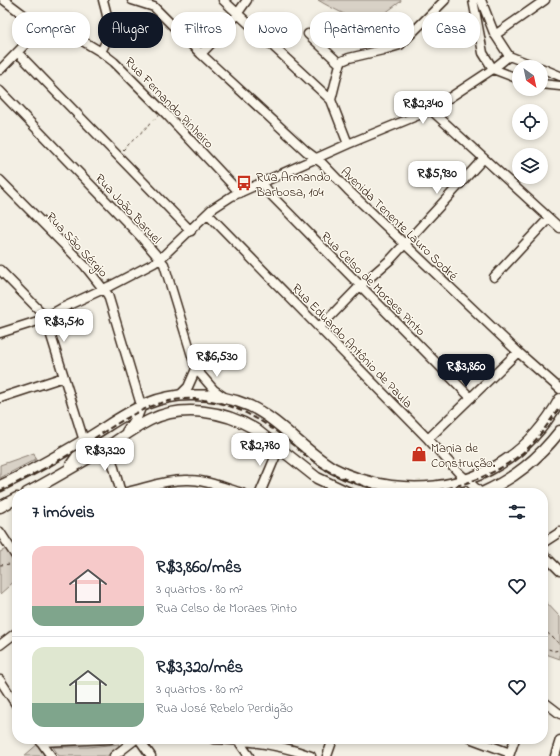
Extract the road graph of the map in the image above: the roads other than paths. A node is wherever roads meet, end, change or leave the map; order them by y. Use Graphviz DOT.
graph roads {
  1 [pos="4,0"];
  2 [pos="103,0"];
  3 [pos="132,0"];
  4 [pos="149,0"];
  5 [pos="224,0"];
  6 [pos="247,0"];
  7 [pos="445,0"];
  8 [pos="473,0"];
  9 [pos="481,0"];
  10 [pos="545,0"];
  11 [pos="154,7"];
  12 [pos="19,12"];
  13 [pos="238,14"];
  14 [pos="308,34"];
  15 [pos="495,35"];
  16 [pos="90,45"];
  17 [pos="23,48"];
  18 [pos="101,52"];
  19 [pos="18,53"];
  20 [pos="201,54"];
  21 [pos="509,56"];
  22 [pos="519,60"];
  23 [pos="340,64"];
  24 [pos="493,69"];
  25 [pos="0,70"];
  26 [pos="548,71"];
  27 [pos="560,76"];
  28 [pos="512,77"];
  29 [pos="548,85"];
  30 [pos="560,86"];
  31 [pos="0,92"];
  32 [pos="331,100"];
  33 [pos="431,110"];
  34 [pos="348,144"];
  35 [pos="316,158"];
  36 [pos="484,159"];
  37 [pos="0,180"];
  38 [pos="262,183"];
  39 [pos="240,193"];
  40 [pos="208,214"];
  41 [pos="549,218"];
  42 [pos="560,228"];
  43 [pos="190,230"];
  44 [pos="405,244"];
  45 [pos="160,259"];
  46 [pos="0,270"];
  47 [pos="494,277"];
  48 [pos="360,286"];
  49 [pos="103,289"];
  50 [pos="44,318"];
  51 [pos="318,326"];
  52 [pos="0,333"];
  53 [pos="518,352"];
  54 [pos="196,369"];
  55 [pos="64,377"];
  56 [pos="560,389"];
  57 [pos="180,395"];
  58 [pos="0,398"];
  59 [pos="471,398"];
  60 [pos="227,399"];
  61 [pos="560,399"];
  62 [pos="141,406"];
  63 [pos="154,418"];
  64 [pos="560,431"];
  65 [pos="120,438"];
  66 [pos="428,439"];
  67 [pos="84,441"];
  68 [pos="108,446"];
  69 [pos="279,448"];
  70 [pos="54,477"];
  71 [pos="467,479"];
  72 [pos="0,487"];
  73 [pos="35,488"];
  74 [pos="121,488"];
  75 [pos="143,488"];
  76 [pos="225,488"];
  77 [pos="262,488"];
  78 [pos="338,488"];
  79 [pos="476,488"];
  80 [pos="494,488"];
  81 [pos="12,500"];
  82 [pos="0,506"];
  83 [pos="0,532"];
  84 [pos="560,532"];
  85 [pos="548,540"];
  86 [pos="12,550"];
  87 [pos="548,559"];
  88 [pos="560,571"];
  89 [pos="12,636"];
  90 [pos="0,645"];
  91 [pos="0,680"];
  92 [pos="12,698"];
  93 [pos="548,705"];
  94 [pos="560,714"];
  95 [pos="560,740"];
  96 [pos="42,744"];
  97 [pos="131,744"];
  98 [pos="142,744"];
  99 [pos="241,744"];
  100 [pos="269,744"];
  101 [pos="331,744"];
  102 [pos="484,744"];
  103 [pos="513,744"];
  104 [pos="509,754"];
  105 [pos="51,756"];
  106 [pos="114,756"];
  107 [pos="151,756"];
  108 [pos="249,756"];
  109 [pos="311,756"];
  110 [pos="327,756"];
  111 [pos="555,756"];
  1 -- 12 [label="street"];
  2 -- 18 [label="street"];
  3 -- 11 [label="street, Avenida Tenente Lauro Sodré"];
  4 -- 11 [label="street"];
  5 -- 13 [label="street"];
  6 -- 13 [label="street"];
  7 -- 23 [label="street"];
  8 -- 24 [label="street"];
  9 -- 15 [label="street"];
  10 -- 15 [label="street"];
  11 -- 20 [label="street, Avenida Tenente Lauro Sodré"];
  13 -- 20 [label="street"];
  13 -- 32 [label="street"];
  14 -- 23 [label="street"];
  15 -- 21 [label="street"];
  16 -- 18 [label="street, Rua Fernando Pinheiro"];
  17 -- 19 [label="street"];
  18 -- 39 [label="street, Rua Fernando Pinheiro"];
  19 -- 25 [label="street"];
  19 -- 43 [label="street"];
  20 -- 35 [label="street, Avenida Tenente Lauro Sodré"];
  21 -- 22 [label="street"];
  21 -- 24 [label="street"];
  23 -- 32 [label="street"];
  24 -- 28 [label="street"];
  24 -- 33 [label="street"];
  26 -- 27 [label="street"];
  29 -- 30 [label="street"];
  31 -- 45 [label="street, Rua João Baruel"];
  32 -- 34 [label="street"];
  33 -- 34 [label="street"];
  33 -- 36 [label="street"];
  34 -- 35 [label="street"];
  35 -- 38 [label="street"];
  35 -- 44 [label="street, Avenida Tenente Lauro Sodré"];
  36 -- 41 [label="street"];
  36 -- 44 [label="street"];
  37 -- 49 [label="street, Rua São Sérgio"];
  38 -- 39 [label="street"];
  38 -- 48 [label="street, Rua Celso de Moraes Pinto"];
  39 -- 40 [label="street"];
  40 -- 43 [label="street"];
  40 -- 51 [label="street, Rua Eduardo Antônio de Paula"];
  41 -- 42 [label="street"];
  41 -- 47 [label="street"];
  43 -- 45 [label="street"];
  44 -- 48 [label="street"];
  44 -- 53 [label="street, Avenida Tenente Lauro Sodré"];
  45 -- 49 [label="street"];
  45 -- 54 [label="street, Rua João Baruel"];
  46 -- 50 [label="street"];
  48 -- 51 [label="street"];
  48 -- 59 [label="street, Rua Celso de Moraes Pinto"];
  49 -- 50 [label="street"];
  49 -- 62 [label="street, Rua São Sérgio"];
  50 -- 52 [label="street"];
  50 -- 55 [label="street"];
  51 -- 66 [label="street, Rua Eduardo Antônio de Paula"];
  53 -- 56 [label="street, Avenida Tenente Lauro Sodré"];
  53 -- 59 [label="street"];
  54 -- 57 [label="street"];
  54 -- 60 [label="street, Rua João Baruel"];
  55 -- 58 [label="street"];
  55 -- 67 [label="street"];
  57 -- 60 [label="main road"];
  57 -- 62 [label="main road"];
  59 -- 66 [label="street"];
  60 -- 71 [label="main road"];
  61 -- 71 [label="main road"];
  62 -- 63 [label="main road"];
  62 -- 65 [label="main road"];
  62 -- 67 [label="main road"];
  63 -- 65 [label="main road"];
  63 -- 69 [label="main road"];
  64 -- 80 [label="main road"];
  65 -- 68 [label="main road"];
  66 -- 71 [label="street, Rua Eduardo Antônio de Paula"];
  67 -- 70 [label="main road"];
  67 -- 72 [label="main road"];
  68 -- 70 [label="main road"];
  68 -- 74 [label="street"];
  69 -- 77 [label="street"];
  69 -- 78 [label="main road"];
  70 -- 73 [label="main road"];
  71 -- 79 [label="street, Rua Eduardo Antônio de Paula"];
  75 -- 76 [label="street"];
  81 -- 82 [label="main road"];
  83 -- 86 [label="street"];
  84 -- 85 [label="street"];
  87 -- 88 [label="street"];
  89 -- 90 [label="street"];
  91 -- 92 [label="street"];
  93 -- 94 [label="street"];
  95 -- 111 [label="street"];
  96 -- 105 [label="street"];
  97 -- 106 [label="street"];
  98 -- 107 [label="street"];
  99 -- 108 [label="street"];
  100 -- 109 [label="street"];
  101 -- 110 [label="street"];
  102 -- 104 [label="street"];
  103 -- 104 [label="street"];
}
